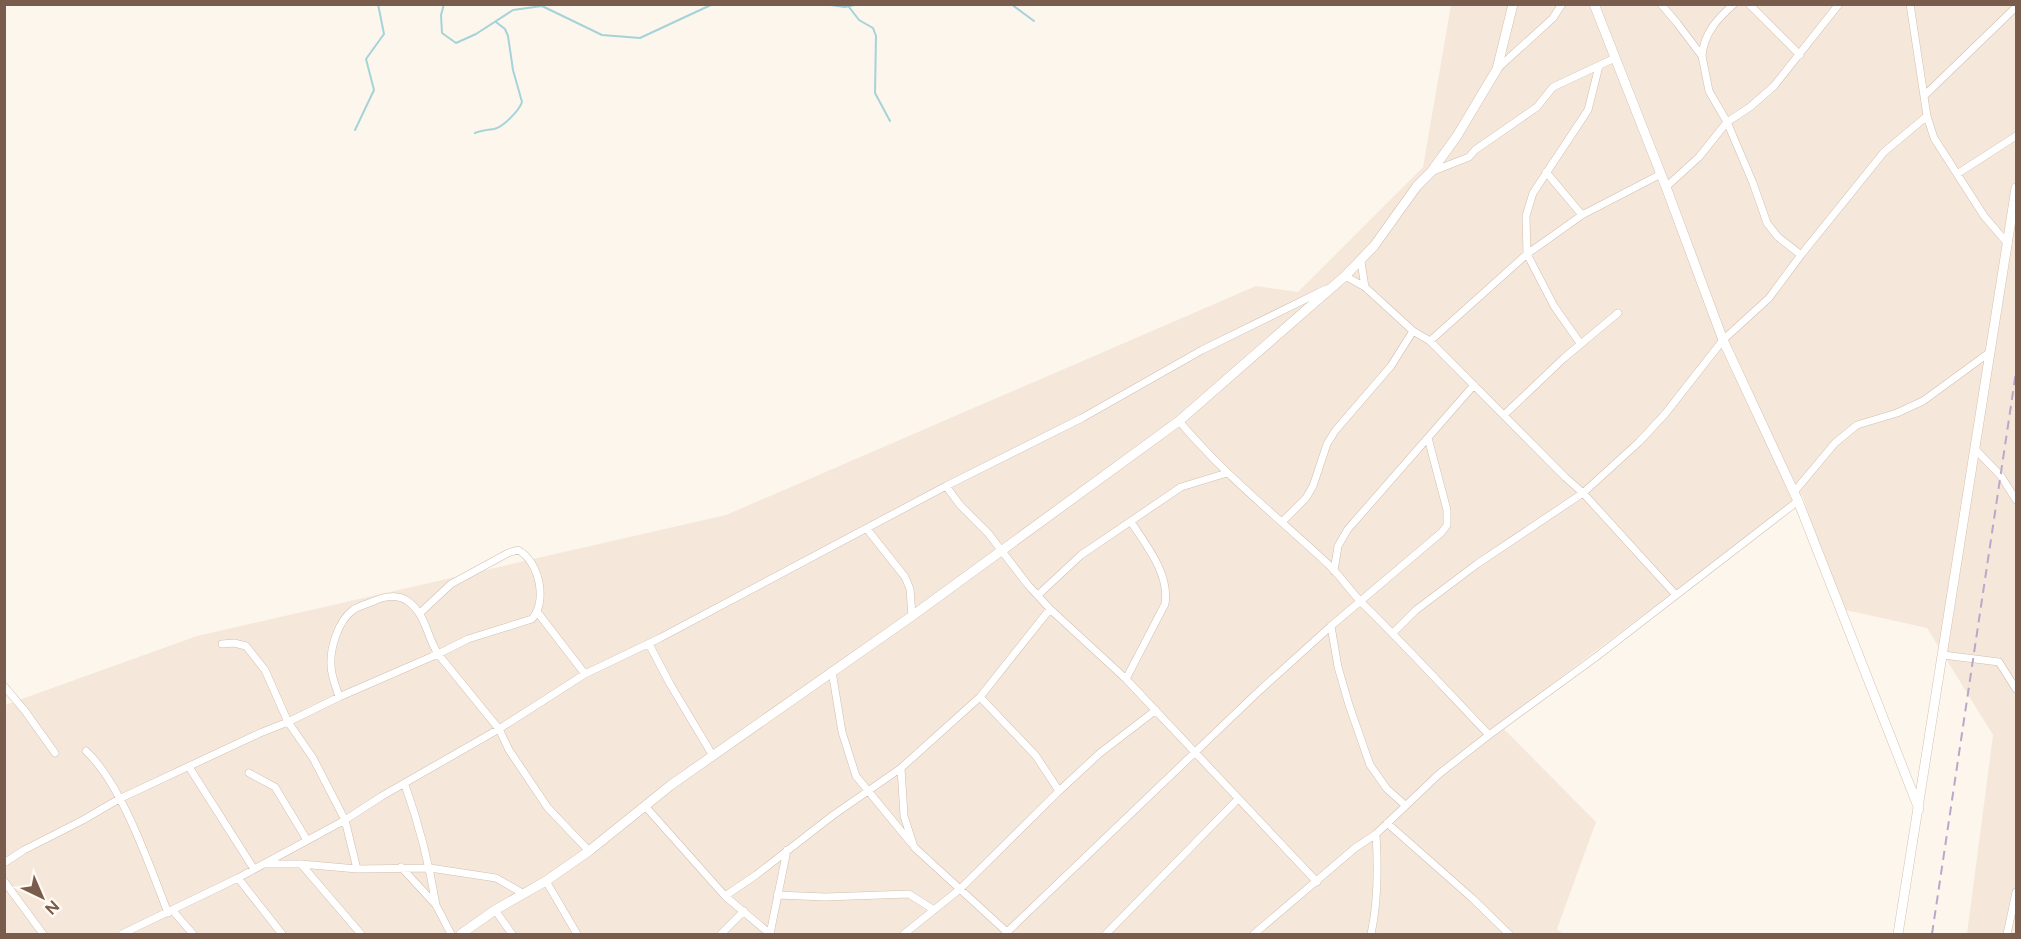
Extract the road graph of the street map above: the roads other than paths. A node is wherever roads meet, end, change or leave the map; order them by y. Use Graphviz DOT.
graph roads {
  1 [pos="1513,4"];
  2 [pos="1562,4"];
  3 [pos="1594,4"];
  4 [pos="1661,4"];
  5 [pos="1734,4"];
  6 [pos="1749,4"];
  7 [pos="1839,4"];
  8 [pos="1910,4"];
  9 [pos="2016,7"];
  10 [pos="1800,55"];
  11 [pos="1702,56"];
  12 [pos="1615,58"];
  13 [pos="1599,66"];
  14 [pos="1497,69"];
  15 [pos="1925,95"];
  16 [pos="1927,116"];
  17 [pos="1727,122"];
  18 [pos="2016,136"];
  19 [pos="1431,172"];
  20 [pos="1546,172"];
  21 [pos="1660,174"];
  22 [pos="1957,174"];
  23 [pos="1666,187"];
  24 [pos="2016,188"];
  25 [pos="1582,215"];
  26 [pos="2008,244"];
  27 [pos="1527,254"];
  28 [pos="1801,255"];
  29 [pos="1361,262"];
  30 [pos="1345,276"];
  31 [pos="1331,287"];
  32 [pos="1365,287"];
  33 [pos="1618,313"];
  34 [pos="1413,331"];
  35 [pos="1723,340"];
  36 [pos="1430,341"];
  37 [pos="1580,343"];
  38 [pos="1990,351"];
  39 [pos="1474,384"];
  40 [pos="1504,415"];
  41 [pos="1179,421"];
  42 [pos="1428,438"];
  43 [pos="1976,450"];
  44 [pos="1227,473"];
  45 [pos="946,486"];
  46 [pos="1583,493"];
  47 [pos="1796,496"];
  48 [pos="2016,500"];
  49 [pos="1283,521"];
  50 [pos="1131,522"];
  51 [pos="867,529"];
  52 [pos="1004,550"];
  53 [pos="1334,571"];
  54 [pos="1038,595"];
  55 [pos="1676,596"];
  56 [pos="1361,602"];
  57 [pos="1050,609"];
  58 [pos="420,613"];
  59 [pos="538,613"];
  60 [pos="912,616"];
  61 [pos="1331,626"];
  62 [pos="1393,633"];
  63 [pos="222,644"];
  64 [pos="649,644"];
  65 [pos="438,654"];
  66 [pos="1943,655"];
  67 [pos="832,671"];
  68 [pos="585,674"];
  69 [pos="1126,679"];
  70 [pos="4,686"];
  71 [pos="2016,689"];
  72 [pos="339,697"];
  73 [pos="980,698"];
  74 [pos="1156,710"];
  75 [pos="288,722"];
  76 [pos="499,729"];
  77 [pos="1489,735"];
  78 [pos="86,751"];
  79 [pos="1196,752"];
  80 [pos="55,753"];
  81 [pos="713,756"];
  82 [pos="189,767"];
  83 [pos="901,768"];
  84 [pos="249,773"];
  85 [pos="405,785"];
  86 [pos="1059,791"];
  87 [pos="868,793"];
  88 [pos="119,799"];
  89 [pos="1238,799"];
  90 [pos="645,806"];
  91 [pos="1405,806"];
  92 [pos="1919,810"];
  93 [pos="345,820"];
  94 [pos="1387,823"];
  95 [pos="1376,834"];
  96 [pos="307,840"];
  97 [pos="914,847"];
  98 [pos="787,850"];
  99 [pos="590,851"];
  100 [pos="4,863"];
  101 [pos="263,864"];
  102 [pos="301,864"];
  103 [pos="401,867"];
  104 [pos="429,868"];
  105 [pos="254,869"];
  106 [pos="357,869"];
  107 [pos="238,878"];
  108 [pos="4,881"];
  109 [pos="546,881"];
  110 [pos="1317,882"];
  111 [pos="960,889"];
  112 [pos="2016,892"];
  113 [pos="524,894"];
  114 [pos="777,895"];
  115 [pos="725,896"];
  116 [pos="435,905"];
  117 [pos="495,910"];
  118 [pos="934,910"];
  119 [pos="744,911"];
  120 [pos="171,912"];
  121 [pos="43,934"];
  122 [pos="122,934"];
  123 [pos="193,934"];
  124 [pos="282,934"];
  125 [pos="361,934"];
  126 [pos="451,934"];
  127 [pos="461,934"];
  128 [pos="512,934"];
  129 [pos="577,934"];
  130 [pos="721,934"];
  131 [pos="904,934"];
  132 [pos="1007,934"];
  133 [pos="1106,934"];
  134 [pos="1254,934"];
  135 [pos="1371,934"];
  136 [pos="1509,934"];
  137 [pos="1898,934"];
  138 [pos="2007,934"];
  1 -- 14 [label="street"];
  2 -- 14 [label="street"];
  3 -- 12 [label="street"];
  4 -- 11 [label="street"];
  5 -- 11 [label="street"];
  6 -- 10 [label="street"];
  7 -- 10 [label="street"];
  8 -- 15 [label="street"];
  9 -- 15 [label="street"];
  10 -- 17 [label="street"];
  11 -- 17 [label="street"];
  12 -- 13 [label="street"];
  12 -- 21 [label="street"];
  13 -- 19 [label="street"];
  13 -- 20 [label="street"];
  14 -- 19 [label="street"];
  15 -- 16 [label="street"];
  16 -- 22 [label="street"];
  16 -- 28 [label="street"];
  17 -- 23 [label="street"];
  17 -- 28 [label="street"];
  18 -- 22 [label="street"];
  19 -- 29 [label="street"];
  20 -- 25 [label="street"];
  20 -- 27 [label="street"];
  21 -- 23 [label="street"];
  21 -- 25 [label="street"];
  22 -- 26 [label="street"];
  23 -- 35 [label="street"];
  24 -- 26 [label="street"];
  25 -- 27 [label="street"];
  26 -- 38 [label="street"];
  27 -- 36 [label="street"];
  27 -- 37 [label="street"];
  28 -- 35 [label="street"];
  29 -- 30 [label="street"];
  29 -- 32 [label="street"];
  30 -- 31 [label="street"];
  30 -- 32 [label="street"];
  31 -- 41 [label="street"];
  31 -- 45 [label="street"];
  32 -- 34 [label="street"];
  33 -- 37 [label="street"];
  34 -- 36 [label="street"];
  34 -- 49 [label="street"];
  35 -- 46 [label="street"];
  35 -- 47 [label="street"];
  36 -- 39 [label="street"];
  37 -- 40 [label="street"];
  38 -- 43 [label="street"];
  38 -- 47 [label="street"];
  39 -- 40 [label="street"];
  39 -- 42 [label="street"];
  40 -- 46 [label="street"];
  41 -- 44 [label="street"];
  41 -- 52 [label="street"];
  42 -- 53 [label="street"];
  42 -- 56 [label="street"];
  43 -- 48 [label="street"];
  43 -- 66 [label="street"];
  44 -- 49 [label="street"];
  44 -- 50 [label="street"];
  45 -- 51 [label="street"];
  45 -- 52 [label="street"];
  46 -- 55 [label="street"];
  46 -- 62 [label="street"];
  47 -- 55 [label="street"];
  47 -- 92 [label="street"];
  49 -- 53 [label="street"];
  50 -- 54 [label="street"];
  50 -- 69 [label="street"];
  51 -- 60 [label="street"];
  51 -- 64 [label="street"];
  52 -- 54 [label="street"];
  52 -- 60 [label="street"];
  53 -- 56 [label="street"];
  54 -- 57 [label="street"];
  55 -- 77 [label="street"];
  56 -- 61 [label="street"];
  56 -- 62 [label="street"];
  57 -- 69 [label="street"];
  57 -- 73 [label="street"];
  58 -- 59 [label="street"];
  58 -- 65 [label="street"];
  58 -- 72 [label="street"];
  59 -- 65 [label="street"];
  59 -- 68 [label="street"];
  60 -- 67 [label="street"];
  61 -- 79 [label="street"];
  61 -- 91 [label="street"];
  62 -- 77 [label="street"];
  63 -- 75 [label="street"];
  64 -- 68 [label="street"];
  64 -- 81 [label="street"];
  65 -- 72 [label="street"];
  65 -- 76 [label="street"];
  66 -- 71 [label="street"];
  66 -- 92 [label="street"];
  67 -- 81 [label="street"];
  67 -- 87 [label="street"];
  68 -- 76 [label="street"];
  69 -- 74 [label="street"];
  70 -- 80 [label="street"];
  72 -- 75 [label="street"];
  73 -- 83 [label="street"];
  73 -- 86 [label="street"];
  74 -- 79 [label="street"];
  74 -- 86 [label="street"];
  75 -- 82 [label="street"];
  75 -- 93 [label="street"];
  76 -- 85 [label="street"];
  76 -- 99 [label="street"];
  77 -- 91 [label="street"];
  78 -- 88 [label="street"];
  79 -- 89 [label="street"];
  79 -- 132 [label="street"];
  81 -- 90 [label="street"];
  82 -- 88 [label="street"];
  82 -- 105 [label="street"];
  83 -- 87 [label="street"];
  83 -- 97 [label="street"];
  84 -- 96 [label="street"];
  85 -- 93 [label="street"];
  85 -- 104 [label="street"];
  86 -- 111 [label="street"];
  87 -- 97 [label="street"];
  87 -- 98 [label="street"];
  88 -- 100 [label="street"];
  88 -- 120 [label="street"];
  89 -- 110 [label="street"];
  89 -- 133 [label="street"];
  90 -- 99 [label="street"];
  90 -- 115 [label="street"];
  91 -- 94 [label="street"];
  92 -- 137 [label="street"];
  93 -- 96 [label="street"];
  93 -- 106 [label="street"];
  94 -- 95 [label="street"];
  94 -- 136 [label="street"];
  95 -- 110 [label="street"];
  95 -- 135 [label="street"];
  96 -- 101 [label="street"];
  97 -- 111 [label="street"];
  98 -- 114 [label="street"];
  98 -- 115 [label="street"];
  99 -- 109 [label="street"];
  101 -- 102 [label="street"];
  101 -- 105 [label="street"];
  102 -- 106 [label="street"];
  102 -- 125 [label="street"];
  103 -- 104 [label="street"];
  103 -- 106 [label="street"];
  103 -- 116 [label="street"];
  104 -- 113 [label="street"];
  104 -- 116 [label="street"];
  105 -- 107 [label="street"];
  107 -- 120 [label="street"];
  107 -- 124 [label="street"];
  108 -- 121 [label="street"];
  109 -- 113 [label="street"];
  109 -- 129 [label="street"];
  110 -- 134 [label="street"];
  111 -- 118 [label="street"];
  111 -- 132 [label="street"];
  112 -- 138 [label="street"];
  113 -- 117 [label="street"];
  114 -- 118 [label="street"];
  114 -- 119 [label="street"];
  115 -- 119 [label="street"];
  116 -- 126 [label="street"];
  117 -- 127 [label="street"];
  117 -- 128 [label="street"];
  118 -- 131 [label="street"];
  119 -- 130 [label="street"];
  120 -- 122 [label="street"];
  120 -- 123 [label="street"];
}
